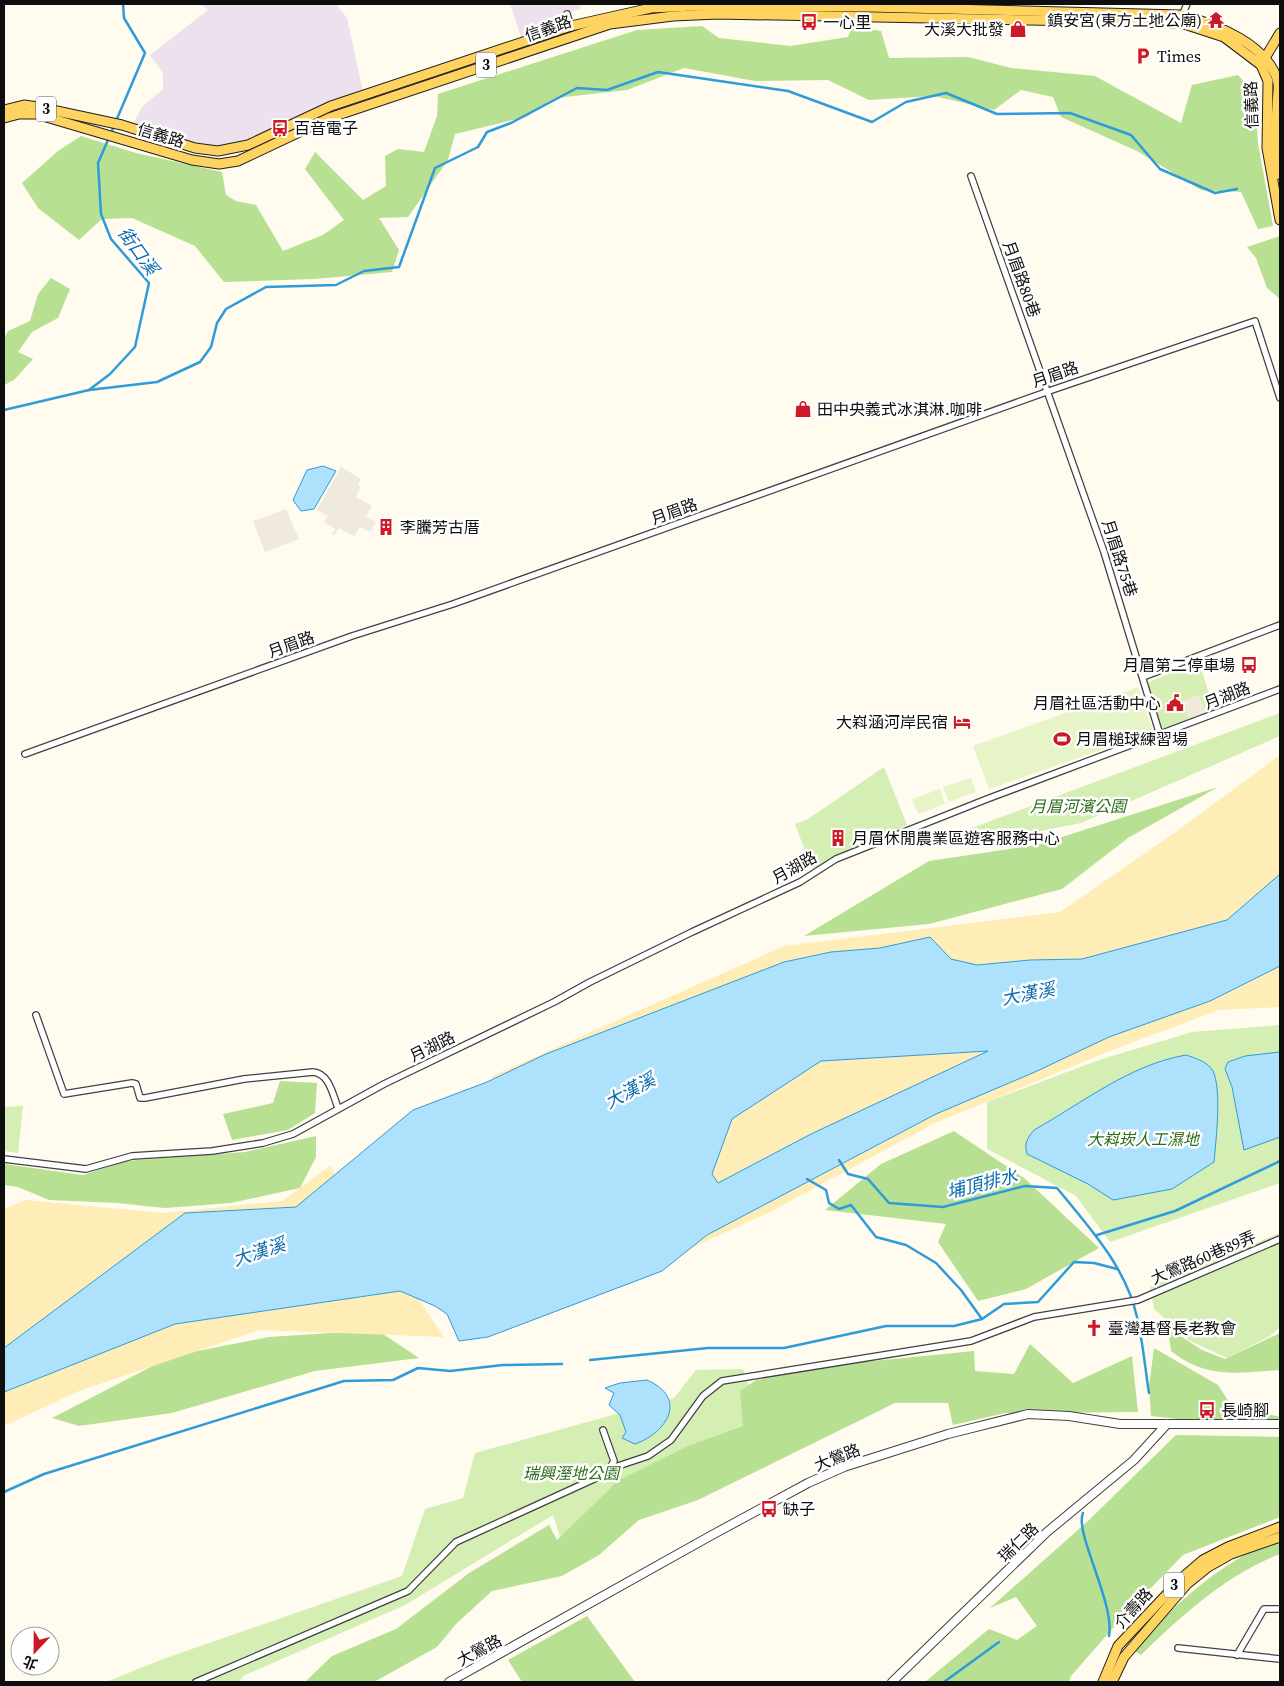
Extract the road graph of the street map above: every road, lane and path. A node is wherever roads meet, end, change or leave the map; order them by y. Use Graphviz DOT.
graph roads {
  1 [pos="1188,4"];
  2 [pos="868,9"];
  3 [pos="566,14"];
  4 [pos="1181,19"];
  5 [pos="571,26"];
  6 [pos="1280,33"];
  7 [pos="573,35"];
  8 [pos="1263,62"];
  9 [pos="1279,83"];
  10 [pos="1268,88"];
  11 [pos="4,110"];
  12 [pos="316,111"];
  13 [pos="4,118"];
  14 [pos="85,123"];
  15 [pos="316,123"];
  16 [pos="971,176"];
  17 [pos="1280,193"];
  18 [pos="1280,220"];
  19 [pos="1049,391"];
  20 [pos="1280,398"];
  21 [pos="1280,625"];
  22 [pos="1143,677"];
  23 [pos="1280,689"];
  24 [pos="1160,735"];
  25 [pos="25,754"];
  26 [pos="36,1015"];
  27 [pos="338,1108"];
  28 [pos="4,1159"];
  29 [pos="1280,1239"];
  30 [pos="1167,1424"];
  31 [pos="1280,1424"];
  32 [pos="603,1430"];
  33 [pos="612,1468"];
  34 [pos="1280,1527"];
  35 [pos="1280,1537"];
  36 [pos="1280,1609"];
  37 [pos="1178,1648"];
  38 [pos="1237,1655"];
  39 [pos="1280,1659"];
  40 [pos="196,1682"];
  41 [pos="448,1682"];
  42 [pos="892,1682"];
  43 [pos="1103,1682"];
  44 [pos="1112,1682"];
  1 -- 4 [label="street"];
  2 -- 4 [label="main road, 信義路 / 3"];
  2 -- 5 [label="main road, 信義路 / 3"];
  2 -- 7 [label="main road, 信義路 / 3"];
  3 -- 5 [label="street"];
  4 -- 8 [label="main road, 信義路 / 3"];
  5 -- 7 [label="street"];
  5 -- 12 [label="main road, 信義路 / 3"];
  6 -- 8 [label="main road"];
  7 -- 15 [label="main road, 信義路 / 3"];
  8 -- 9 [label="main road, 信義路 / 3"];
  8 -- 10 [label="main road, 信義路 / 3"];
  9 -- 10 [label="street"];
  9 -- 17 [label="main road, 信義路"];
  10 -- 18 [label="main road, 信義路 / 3"];
  11 -- 14 [label="main road, 3"];
  12 -- 14 [label="main road, 信義路 / 3"];
  12 -- 15 [label="main road"];
  13 -- 14 [label="main road, 3"];
  14 -- 15 [label="main road, 信義路 / 3"];
  16 -- 19 [label="street, 月眉路80巷"];
  19 -- 20 [label="street, 月眉路"];
  19 -- 22 [label="street, 月眉路75巷"];
  19 -- 25 [label="street, 月眉路"];
  21 -- 22 [label="street"];
  22 -- 24 [label="street, 月眉路75巷"];
  23 -- 24 [label="street, 月湖路"];
  24 -- 27 [label="street, 月湖路"];
  26 -- 27 [label="street"];
  27 -- 28 [label="street, 月湖路"];
  29 -- 33 [label="street, 大鶯路60巷89弄"];
  30 -- 31 [label="street, 大鶯路"];
  30 -- 41 [label="street, 大鶯路"];
  30 -- 42 [label="street, 瑞仁路"];
  32 -- 33 [label="street"];
  33 -- 40 [label="street, 大鶯路60巷89弄"];
  34 -- 43 [label="main road, 介壽路 / 3"];
  35 -- 44 [label="main road, 介壽路 / 3"];
  36 -- 38 [label="street"];
  37 -- 38 [label="street"];
  38 -- 39 [label="street"];
}
